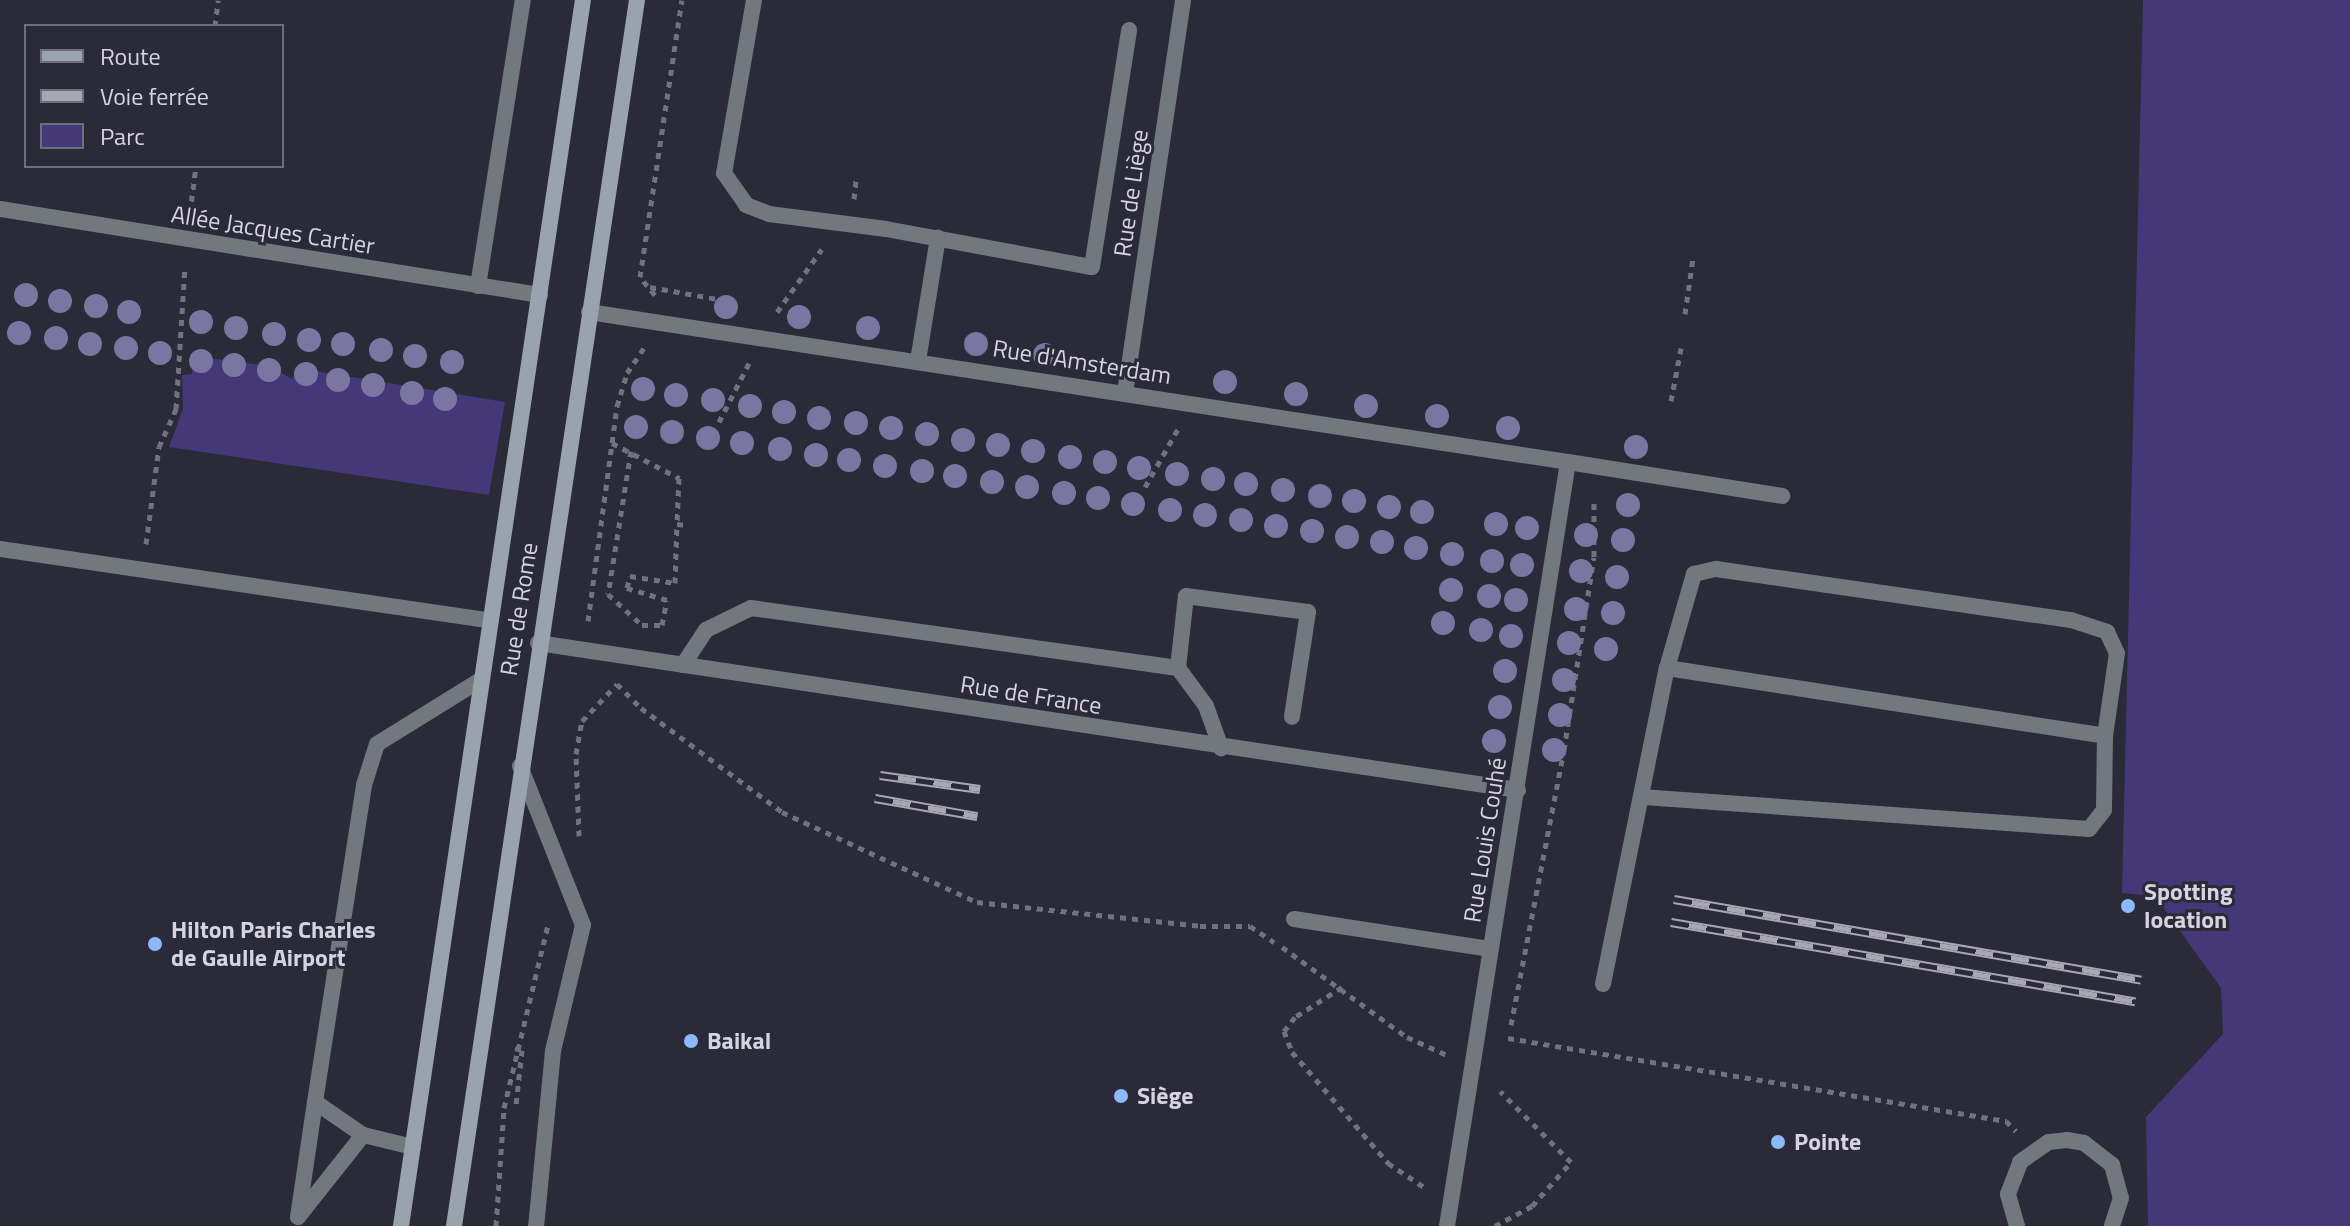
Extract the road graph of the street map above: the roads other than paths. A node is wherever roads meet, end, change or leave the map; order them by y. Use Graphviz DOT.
graph roads {
  1 [pos="523,0"];
  2 [pos="583,0"];
  3 [pos="637,0"];
  4 [pos="754,0"];
  5 [pos="1183,0"];
  6 [pos="1129,30"];
  7 [pos="0,209"];
  8 [pos="938,238"];
  9 [pos="478,286"];
  10 [pos="540,295"];
  11 [pos="589,312"];
  12 [pos="918,361"];
  13 [pos="1125,393"];
  14 [pos="1568,462"];
  15 [pos="1782,496"];
  16 [pos="0,549"];
  17 [pos="491,621"];
  18 [pos="538,643"];
  19 [pos="683,665"];
  20 [pos="1178,668"];
  21 [pos="1667,668"];
  22 [pos="482,679"];
  23 [pos="1292,717"];
  24 [pos="2105,736"];
  25 [pos="1221,748"];
  26 [pos="520,766"];
  27 [pos="1518,790"];
  28 [pos="1644,797"];
  29 [pos="1294,919"];
  30 [pos="1491,949"];
  31 [pos="1603,984"];
  32 [pos="315,1102"];
  33 [pos="363,1135"];
  34 [pos="413,1147"];
  35 [pos="1448,1219"];
  36 [pos="298,1222"];
  37 [pos="401,1226"];
  38 [pos="454,1226"];
  39 [pos="536,1226"];
  40 [pos="2017,1226"];
  41 [pos="2112,1226"];
  1 -- 9 [label="street"];
  2 -- 10 [label="main road, Rue de Rome"];
  3 -- 11 [label="main road, Rue de Rome"];
  4 -- 8 [label="street"];
  5 -- 13 [label="street, Rue de Liège"];
  6 -- 8 [label="street"];
  7 -- 9 [label="street, Allée Jacques Cartier"];
  8 -- 12 [label="street"];
  9 -- 10 [label="street, Allée Jacques Cartier"];
  10 -- 17 [label="main road, Rue de Rome"];
  11 -- 12 [label="street, Rue d'Amsterdam"];
  11 -- 18 [label="main road, Rue de Rome"];
  12 -- 13 [label="street, Rue d'Amsterdam"];
  13 -- 14 [label="street, Rue d'Amsterdam"];
  14 -- 15 [label="street, Rue d'Amsterdam"];
  14 -- 27 [label="street, Rue Louis Couhé"];
  16 -- 17 [label="street"];
  17 -- 22 [label="main road, Rue de Rome"];
  18 -- 19 [label="street, Rue de France"];
  18 -- 26 [label="main road, Rue de Rome"];
  19 -- 20 [label="street"];
  19 -- 25 [label="street, Rue de France"];
  20 -- 23 [label="street"];
  20 -- 25 [label="street"];
  21 -- 24 [label="street"];
  21 -- 24 [label="street"];
  21 -- 28 [label="street"];
  22 -- 32 [label="street"];
  22 -- 34 [label="main road, Rue de Rome"];
  24 -- 28 [label="street"];
  25 -- 27 [label="street, Rue de France"];
  26 -- 38 [label="main road, Rue de Rome"];
  26 -- 39 [label="street"];
  27 -- 30 [label="street, Rue Louis Couhé"];
  28 -- 31 [label="street"];
  29 -- 30 [label="street"];
  30 -- 35 [label="street, Rue Louis Couhé"];
  32 -- 33 [label="street"];
  32 -- 36 [label="street"];
  33 -- 34 [label="street"];
  33 -- 36 [label="street"];
  34 -- 37 [label="main road, Rue de Rome"];
  40 -- 41 [label="street"];
}
